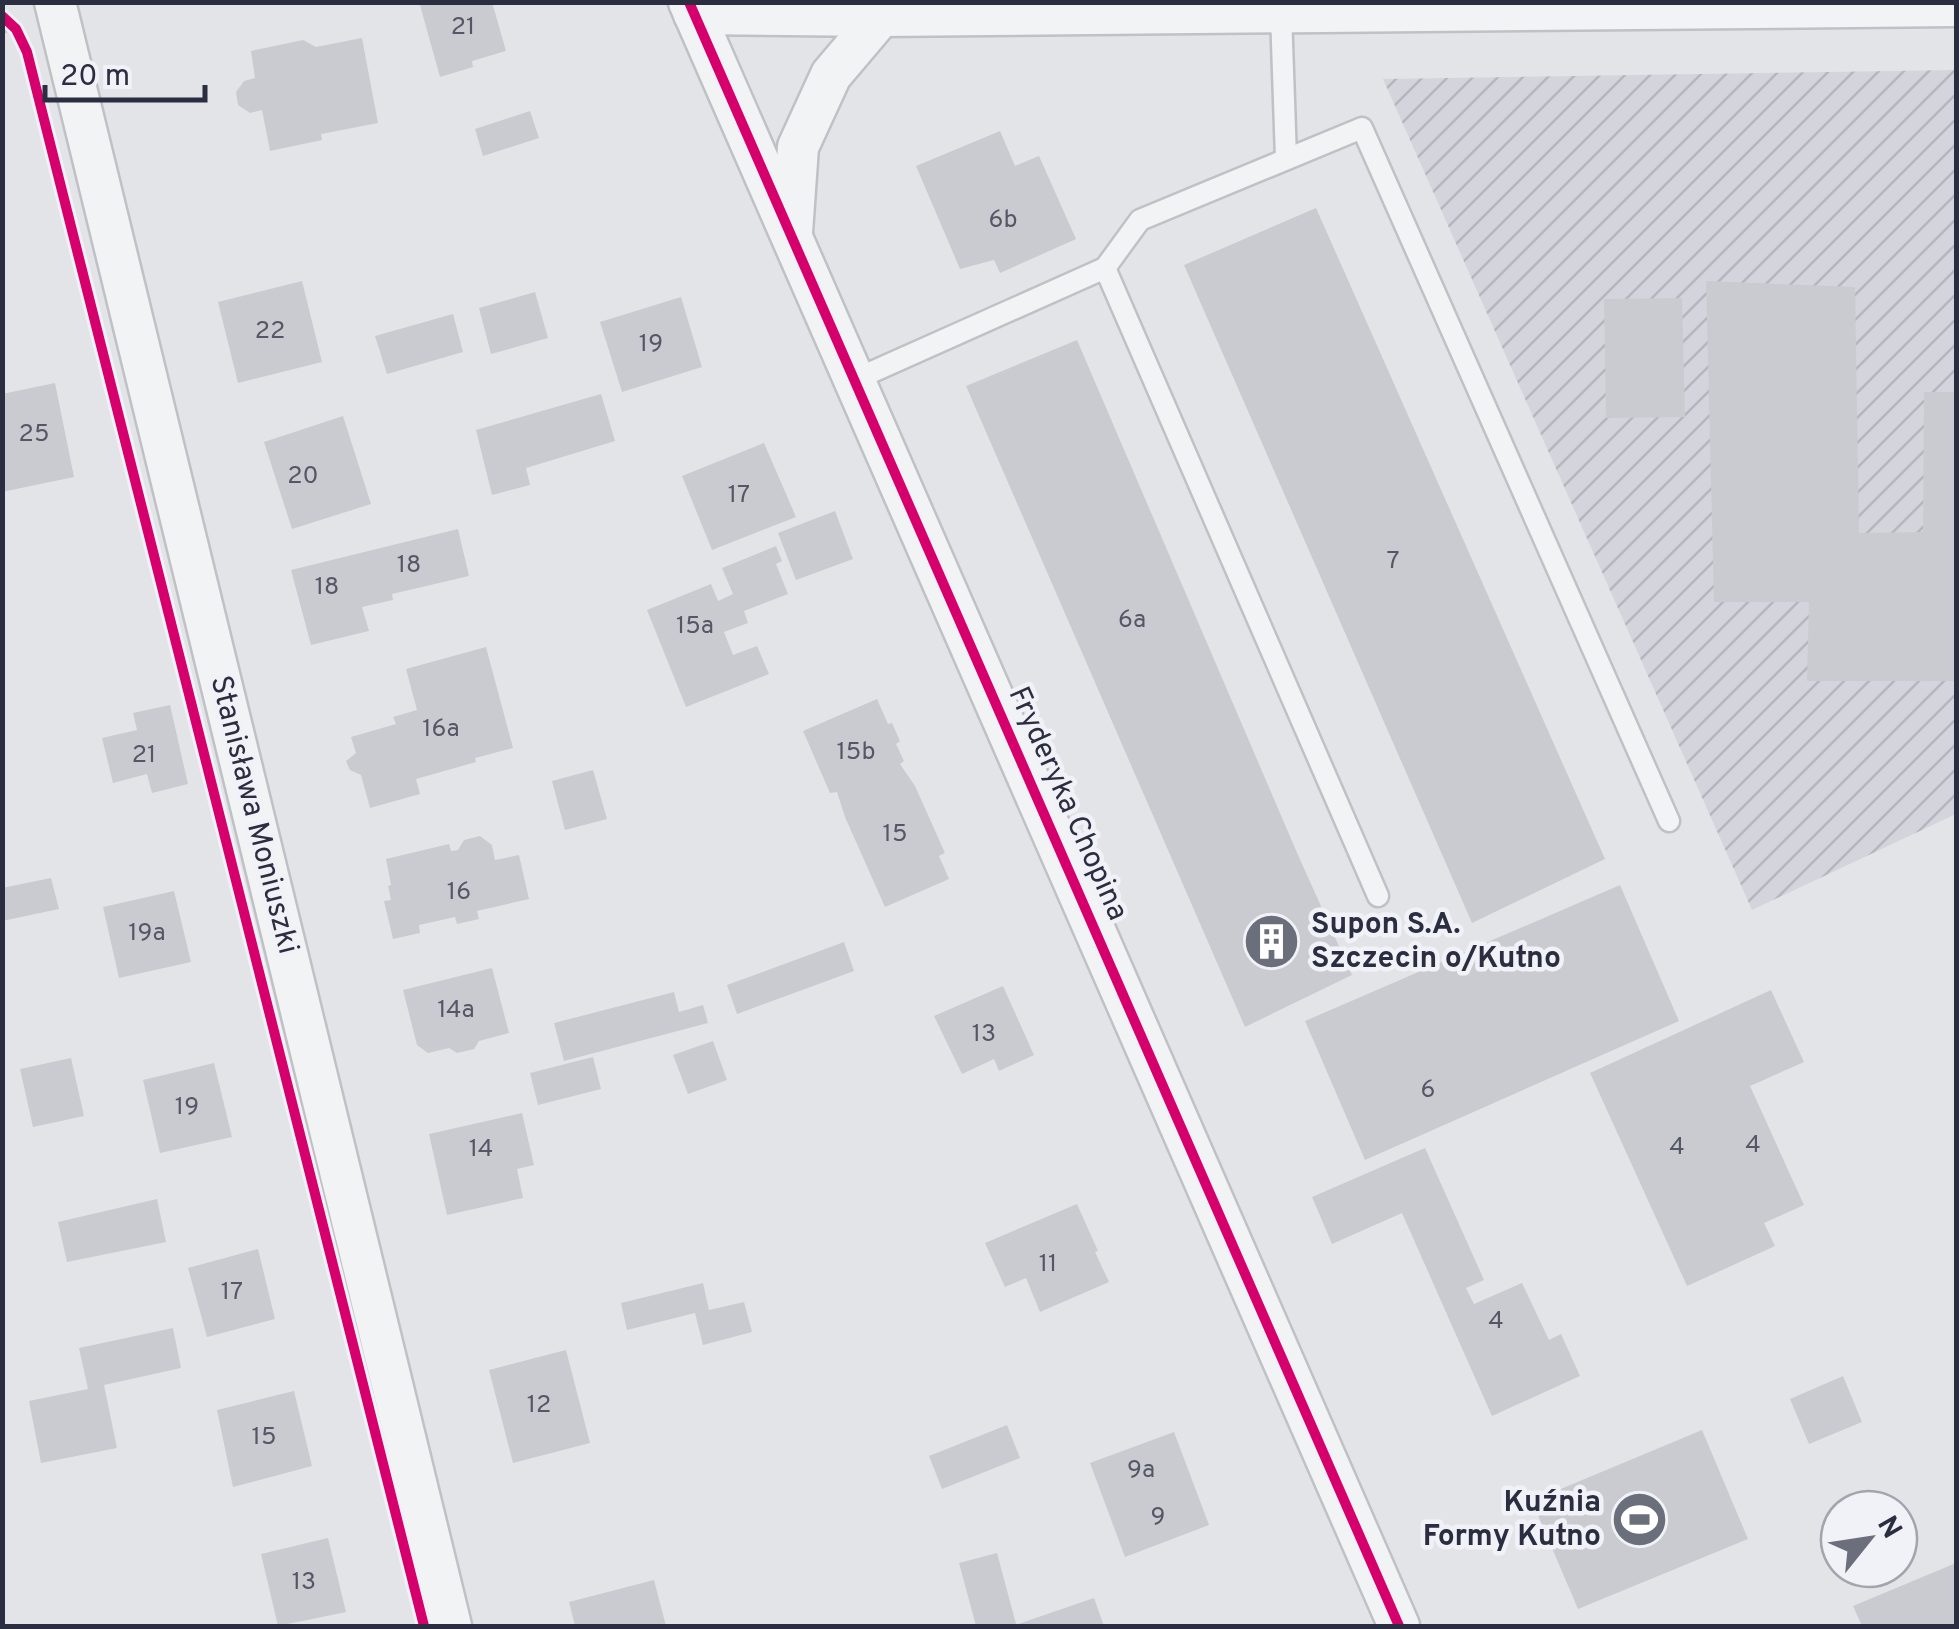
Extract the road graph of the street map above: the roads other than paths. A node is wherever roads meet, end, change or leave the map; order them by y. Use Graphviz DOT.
graph roads {
  1 [pos="56,2"];
  2 [pos="1956,6"];
  3 [pos="691,8"];
  4 [pos="1281,13"];
  5 [pos="881,16"];
  6 [pos="1286,159"];
  7 [pos="792,236"];
  8 [pos="1105,268"];
  9 [pos="854,380"];
  10 [pos="1669,821"];
  11 [pos="1378,896"];
  12 [pos="451,1626"];
  13 [pos="1400,1626"];
  1 -- 12 [label="street, Stanisława Moniuszki"];
  2 -- 4 [label="street"];
  3 -- 5 [label="street"];
  3 -- 7 [label="street, Fryderyka Chopina"];
  4 -- 5 [label="street"];
  4 -- 6 [label="lane"];
  5 -- 7 [label="street"];
  6 -- 8 [label="lane"];
  6 -- 10 [label="lane"];
  7 -- 9 [label="street, Fryderyka Chopina"];
  8 -- 9 [label="lane"];
  8 -- 11 [label="lane"];
  9 -- 13 [label="street, Fryderyka Chopina"];
}
